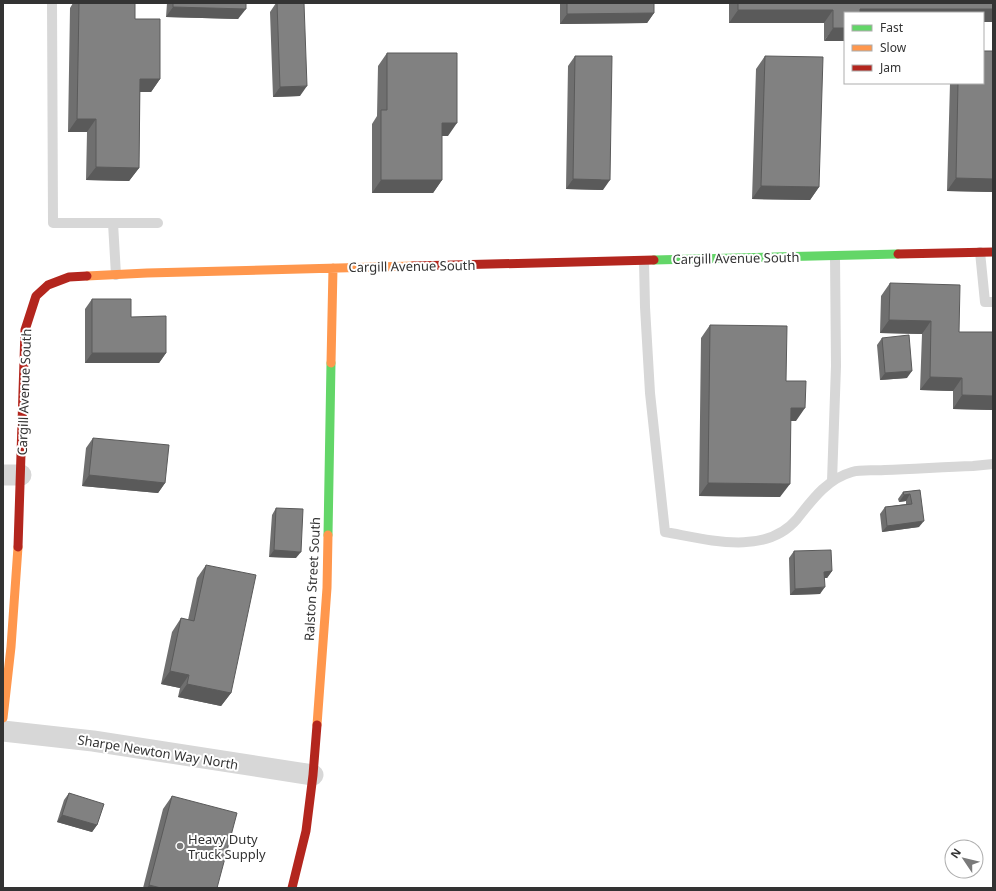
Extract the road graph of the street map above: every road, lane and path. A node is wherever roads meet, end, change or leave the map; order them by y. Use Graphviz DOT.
graph roads {
  1 [pos="52,3"];
  2 [pos="113,223"];
  3 [pos="158,223"];
  4 [pos="980,252"];
  5 [pos="993,252"];
  6 [pos="835,256"];
  7 [pos="644,260"];
  8 [pos="333,268"];
  9 [pos="116,275"];
  10 [pos="993,302"];
  11 [pos="993,464"];
  12 [pos="12,475"];
  13 [pos="832,481"];
  14 [pos="3,718"];
  15 [pos="3,731"];
  16 [pos="313,776"];
  17 [pos="292,888"];
  1 -- 2 [label="lane"];
  2 -- 3 [label="lane"];
  2 -- 9 [label="lane"];
  4 -- 5 [label="street, Cargill Avenue South"];
  4 -- 6 [label="street, Cargill Avenue South"];
  4 -- 10 [label="lane"];
  6 -- 7 [label="street, Cargill Avenue South"];
  6 -- 13 [label="lane"];
  7 -- 8 [label="street, Cargill Avenue South"];
  7 -- 13 [label="lane"];
  8 -- 9 [label="street, Cargill Avenue South"];
  8 -- 16 [label="street, Ralston Street South"];
  9 -- 12 [label="street, Cargill Avenue South"];
  11 -- 13 [label="lane"];
  12 -- 14 [label="street, Cargill Avenue South"];
  15 -- 16 [label="street, Sharpe Newton Way North"];
  16 -- 17 [label="street, Ralston Street South"];
}
